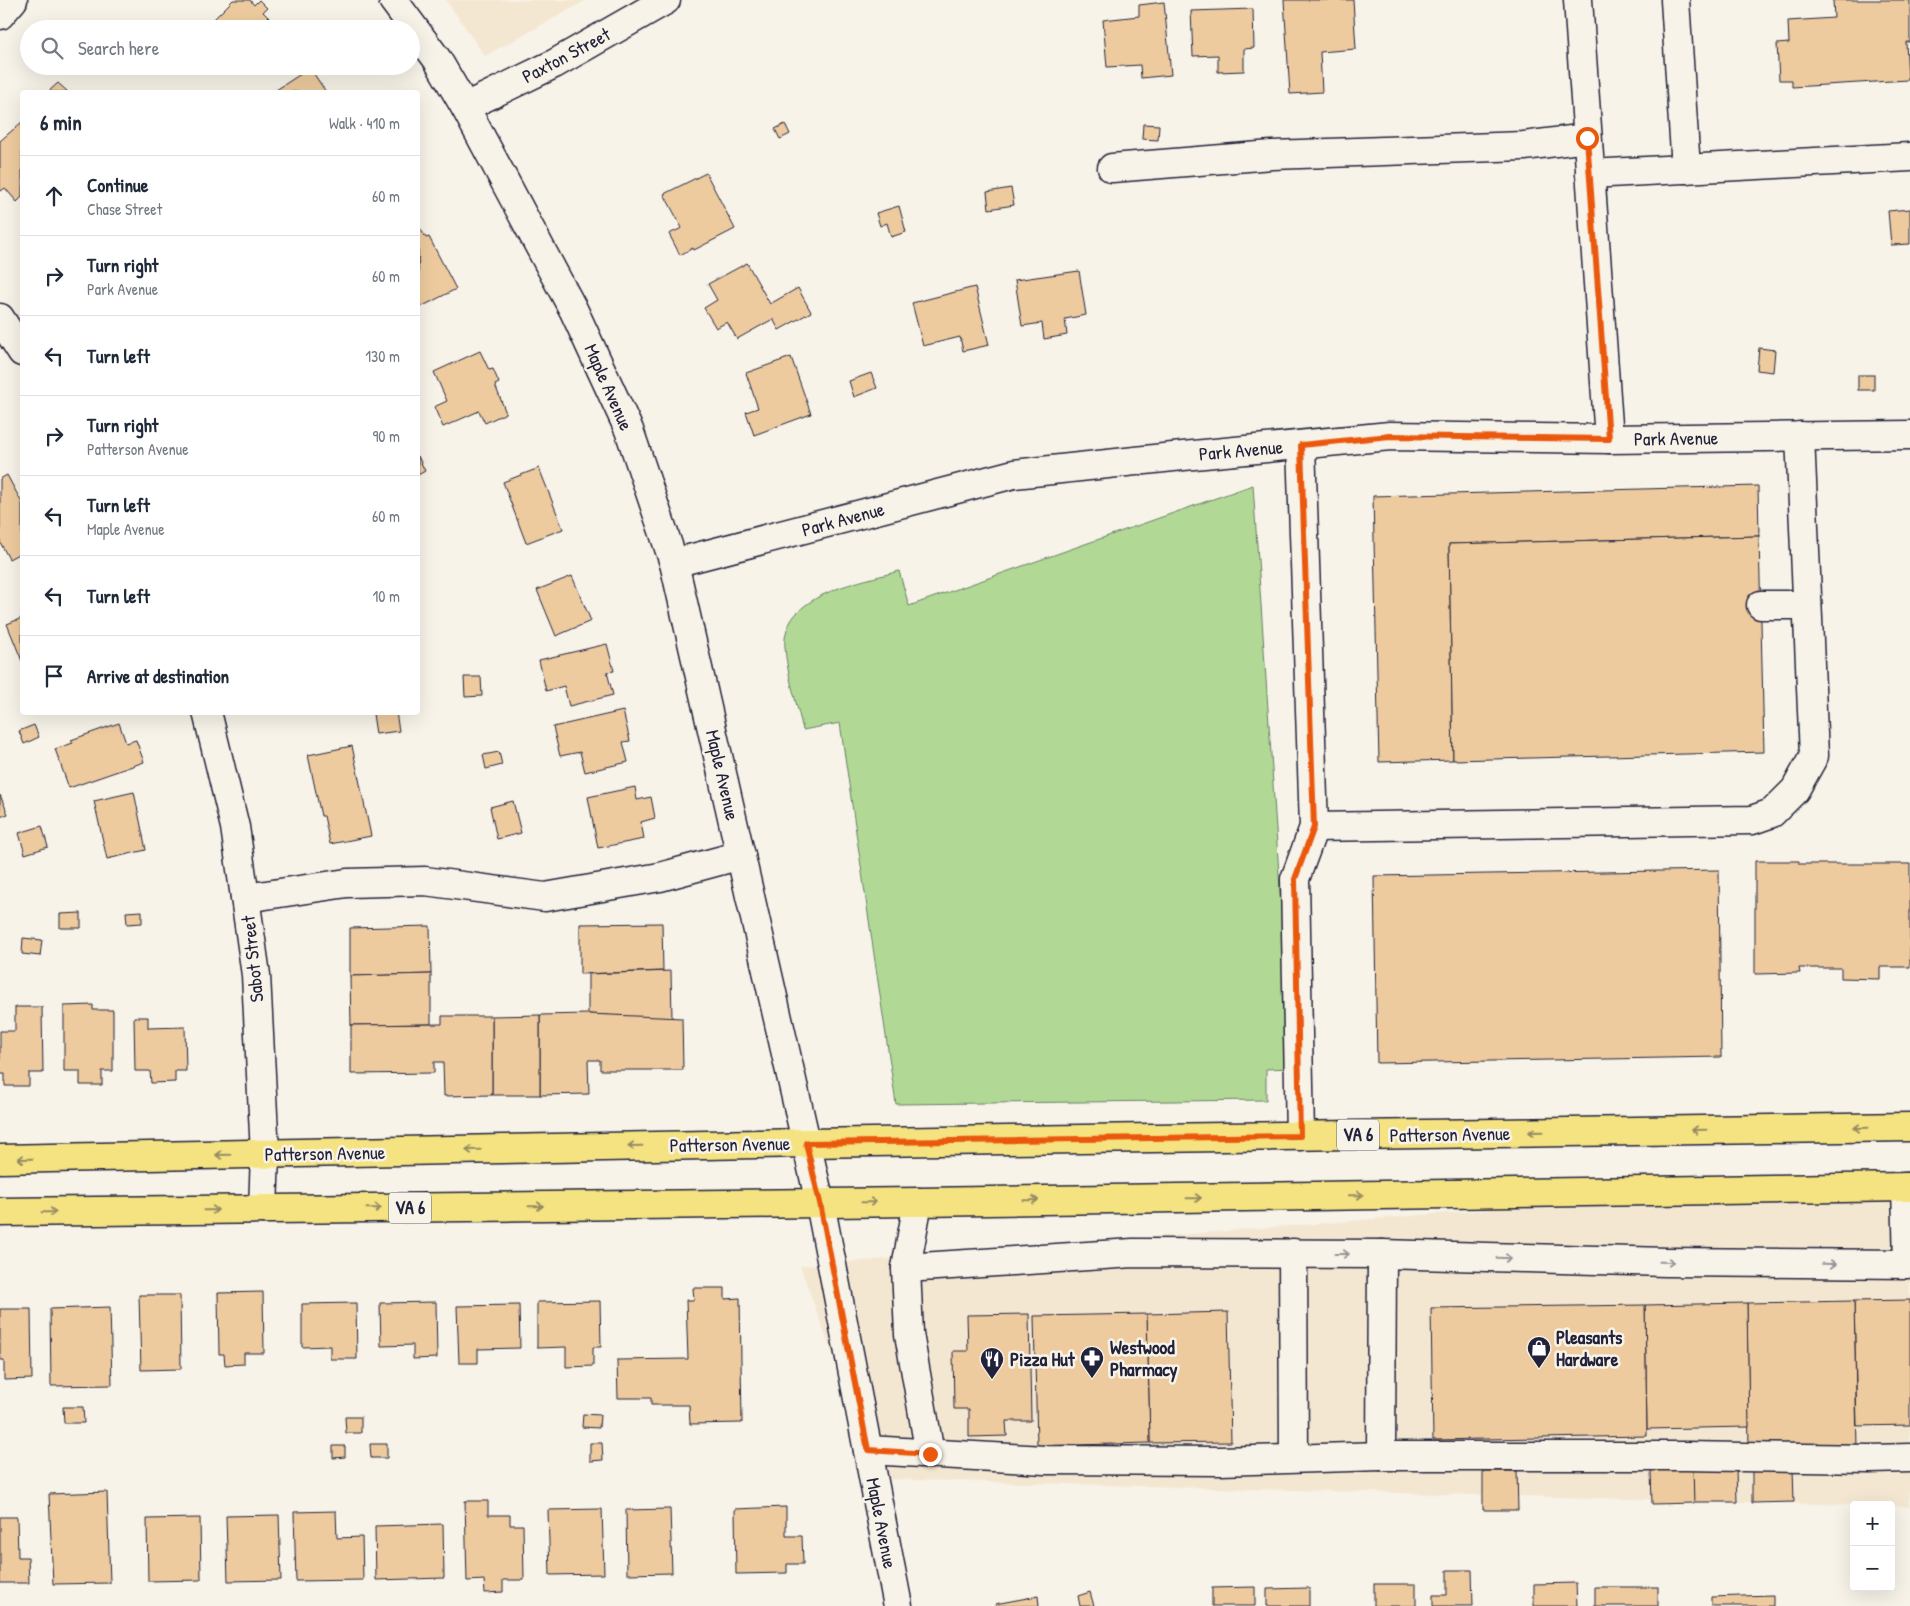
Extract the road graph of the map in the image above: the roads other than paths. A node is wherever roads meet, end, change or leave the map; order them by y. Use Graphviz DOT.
graph roads {
  1 [pos="12,0"];
  2 [pos="393,0"];
  3 [pos="666,0"];
  4 [pos="1578,0"];
  5 [pos="1675,0"];
  6 [pos="0,15"];
  7 [pos="408,20"];
  8 [pos="420,36"];
  9 [pos="465,107"];
  10 [pos="1587,138"];
  11 [pos="1910,157"];
  12 [pos="1112,168"];
  13 [pos="1686,169"];
  14 [pos="1590,174"];
  15 [pos="0,318"];
  16 [pos="20,349"];
  17 [pos="1910,435"];
  18 [pos="1800,436"];
  19 [pos="1609,439"];
  20 [pos="1301,445"];
  21 [pos="674,563"];
  22 [pos="1761,605"];
  23 [pos="1807,605"];
  24 [pos="208,715"];
  25 [pos="1314,827"];
  26 [pos="741,855"];
  27 [pos="245,898"];
  28 [pos="1910,1127"];
  29 [pos="1300,1136"];
  30 [pos="806,1143"];
  31 [pos="265,1154"];
  32 [pos="0,1159"];
  33 [pos="1908,1187"];
  34 [pos="918,1202"];
  35 [pos="820,1203"];
  36 [pos="263,1209"];
  37 [pos="0,1212"];
  38 [pos="1293,1254"];
  39 [pos="1382,1254"];
  40 [pos="906,1268"];
  41 [pos="868,1450"];
  42 [pos="930,1454"];
  43 [pos="1381,1456"];
  44 [pos="1294,1458"];
  45 [pos="1910,1458"];
  46 [pos="898,1606"];
  1 -- 6 [label="street"];
  2 -- 7 [label="street, Maple Avenue"];
  3 -- 9 [label="street, Paxton Street"];
  4 -- 10 [label="street"];
  5 -- 13 [label="street"];
  8 -- 9 [label="street, Maple Avenue"];
  9 -- 21 [label="street, Maple Avenue"];
  10 -- 12 [label="street"];
  10 -- 14 [label="street"];
  11 -- 13 [label="street"];
  13 -- 14 [label="street"];
  14 -- 19 [label="street"];
  15 -- 16 [label="street"];
  17 -- 18 [label="street, Park Avenue"];
  18 -- 19 [label="street, Park Avenue"];
  18 -- 23 [label="street"];
  19 -- 20 [label="street, Park Avenue"];
  20 -- 21 [label="street, Park Avenue"];
  20 -- 25 [label="street"];
  21 -- 26 [label="street, Maple Avenue"];
  22 -- 23 [label="street"];
  23 -- 25 [label="street"];
  24 -- 27 [label="street, Sabot Street"];
  25 -- 29 [label="street"];
  26 -- 27 [label="street"];
  26 -- 30 [label="street, Maple Avenue"];
  27 -- 31 [label="street, Sabot Street"];
  28 -- 29 [label="main road, Patterson Avenue / VA 6, one-way"];
  29 -- 30 [label="main road, Patterson Avenue / VA 6"];
  30 -- 31 [label="main road, Patterson Avenue / VA 6, one-way"];
  30 -- 35 [label="street, Maple Avenue"];
  31 -- 32 [label="main road, Patterson Avenue / VA 6, one-way"];
  31 -- 36 [label="street, Sabot Street"];
  34 -- 33 [label="main road, VA 6, one-way"];
  39 -- 33 [label="street, one-way"];
  35 -- 34 [label="main road, VA 6, one-way"];
  34 -- 40 [label="street"];
  36 -- 35 [label="main road, VA 6, one-way"];
  35 -- 41 [label="street, Maple Avenue"];
  37 -- 36 [label="main road, VA 6, one-way"];
  38 -- 39 [label="street, one-way"];
  38 -- 40 [label="street"];
  38 -- 44 [label="street"];
  39 -- 43 [label="street"];
  40 -- 42 [label="street"];
  41 -- 42 [label="street"];
  41 -- 46 [label="street, Maple Avenue"];
  42 -- 44 [label="street"];
  43 -- 44 [label="street"];
  43 -- 45 [label="street"];
}
